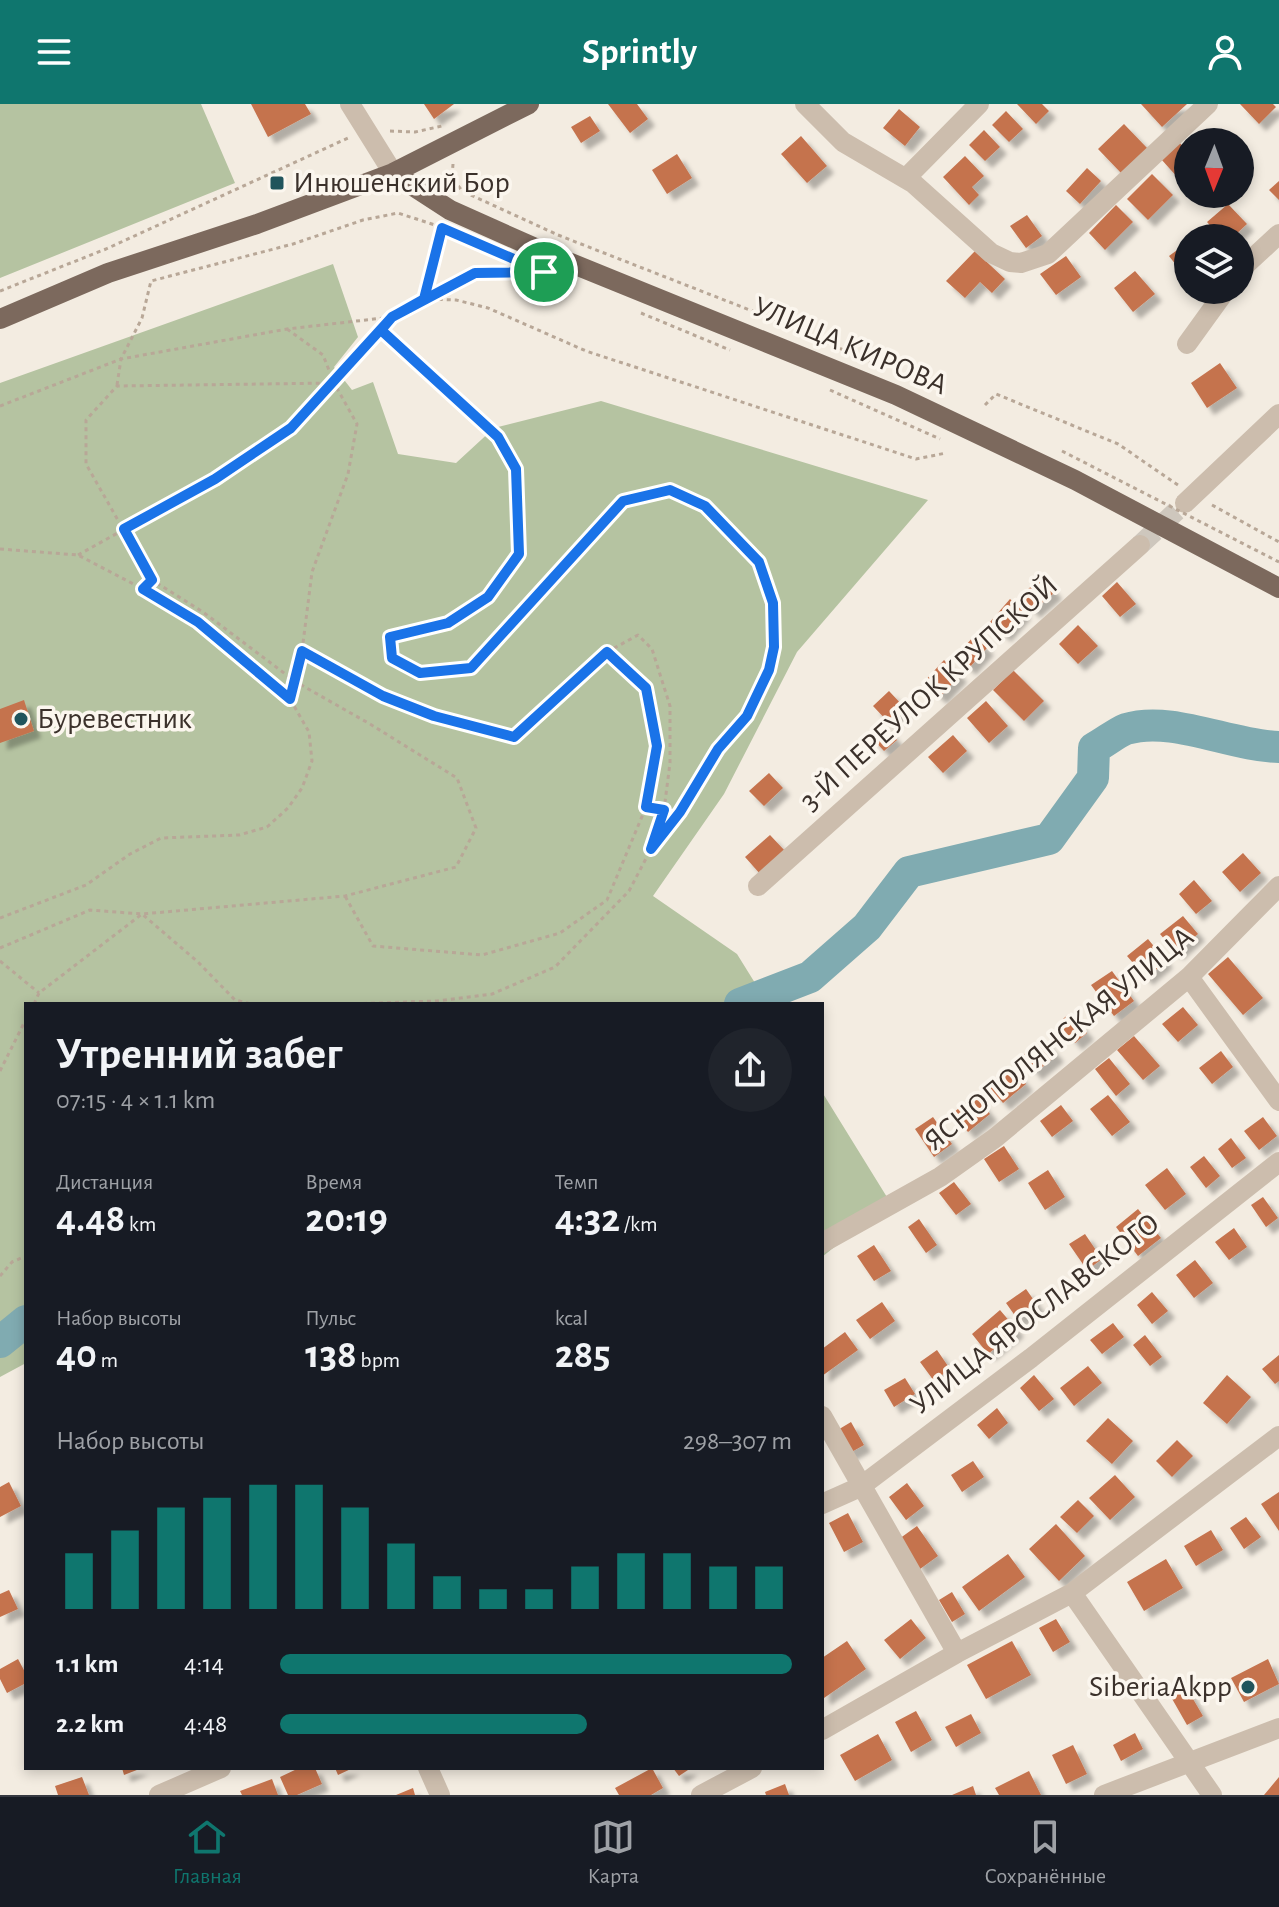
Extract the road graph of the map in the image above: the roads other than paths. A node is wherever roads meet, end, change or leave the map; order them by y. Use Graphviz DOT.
graph roads {
  1 [pos="350,104"];
  2 [pos="529,104"];
  3 [pos="805,104"];
  4 [pos="979,104"];
  5 [pos="1208,104"];
  6 [pos="393,173"];
  7 [pos="906,178"];
  8 [pos="1279,234"];
  9 [pos="1254,257"];
  10 [pos="1216,304"];
  11 [pos="0,319"];
  12 [pos="1187,344"];
  13 [pos="1279,414"];
  14 [pos="1189,498"];
  15 [pos="1140,545"];
  16 [pos="1279,588"];
  17 [pos="758,886"];
  18 [pos="1279,886"];
  19 [pos="1189,977"];
  20 [pos="1279,1101"];
  21 [pos="1279,1162"];
  22 [pos="824,1242"];
  23 [pos="824,1420"];
  24 [pos="1279,1436"];
  25 [pos="860,1487"];
  26 [pos="824,1503"];
  27 [pos="1072,1593"];
  28 [pos="957,1653"];
  29 [pos="1279,1728"];
  30 [pos="824,1729"];
  31 [pos="1187,1761"];
  32 [pos="216,1770"];
  33 [pos="429,1770"];
  34 [pos="748,1770"];
  35 [pos="159,1795"];
  36 [pos="440,1795"];
  37 [pos="701,1795"];
  38 [pos="1104,1795"];
  39 [pos="1212,1795"];
  1 -- 6 [label="street"];
  2 -- 6 [label="main road"];
  3 -- 7 [label="street"];
  4 -- 7 [label="street"];
  5 -- 7 [label="street"];
  6 -- 11 [label="main road"];
  6 -- 16 [label="main road, УЛИЦА КИРОВА, bridge"];
  8 -- 9 [label="street"];
  10 -- 12 [label="street"];
  13 -- 14 [label="street"];
  15 -- 17 [label="street, 3-Й ПЕРЕУЛОК КРУПСКОЙ"];
  18 -- 19 [label="street, ЯСНОПОЛЯНСКАЯ УЛИЦА"];
  19 -- 20 [label="street"];
  19 -- 22 [label="street, ЯСНОПОЛЯНСКАЯ УЛИЦА"];
  21 -- 25 [label="street, УЛИЦА ЯРОСЛАВСКОГО"];
  23 -- 25 [label="street"];
  24 -- 27 [label="street"];
  25 -- 26 [label="street, УЛИЦА ЯРОСЛАВСКОГО"];
  25 -- 28 [label="street"];
  27 -- 28 [label="street"];
  27 -- 31 [label="street"];
  28 -- 30 [label="street"];
  29 -- 31 [label="street"];
  31 -- 38 [label="street"];
  31 -- 39 [label="street"];
  32 -- 35 [label="street"];
  33 -- 36 [label="street"];
  34 -- 37 [label="street"];
}
